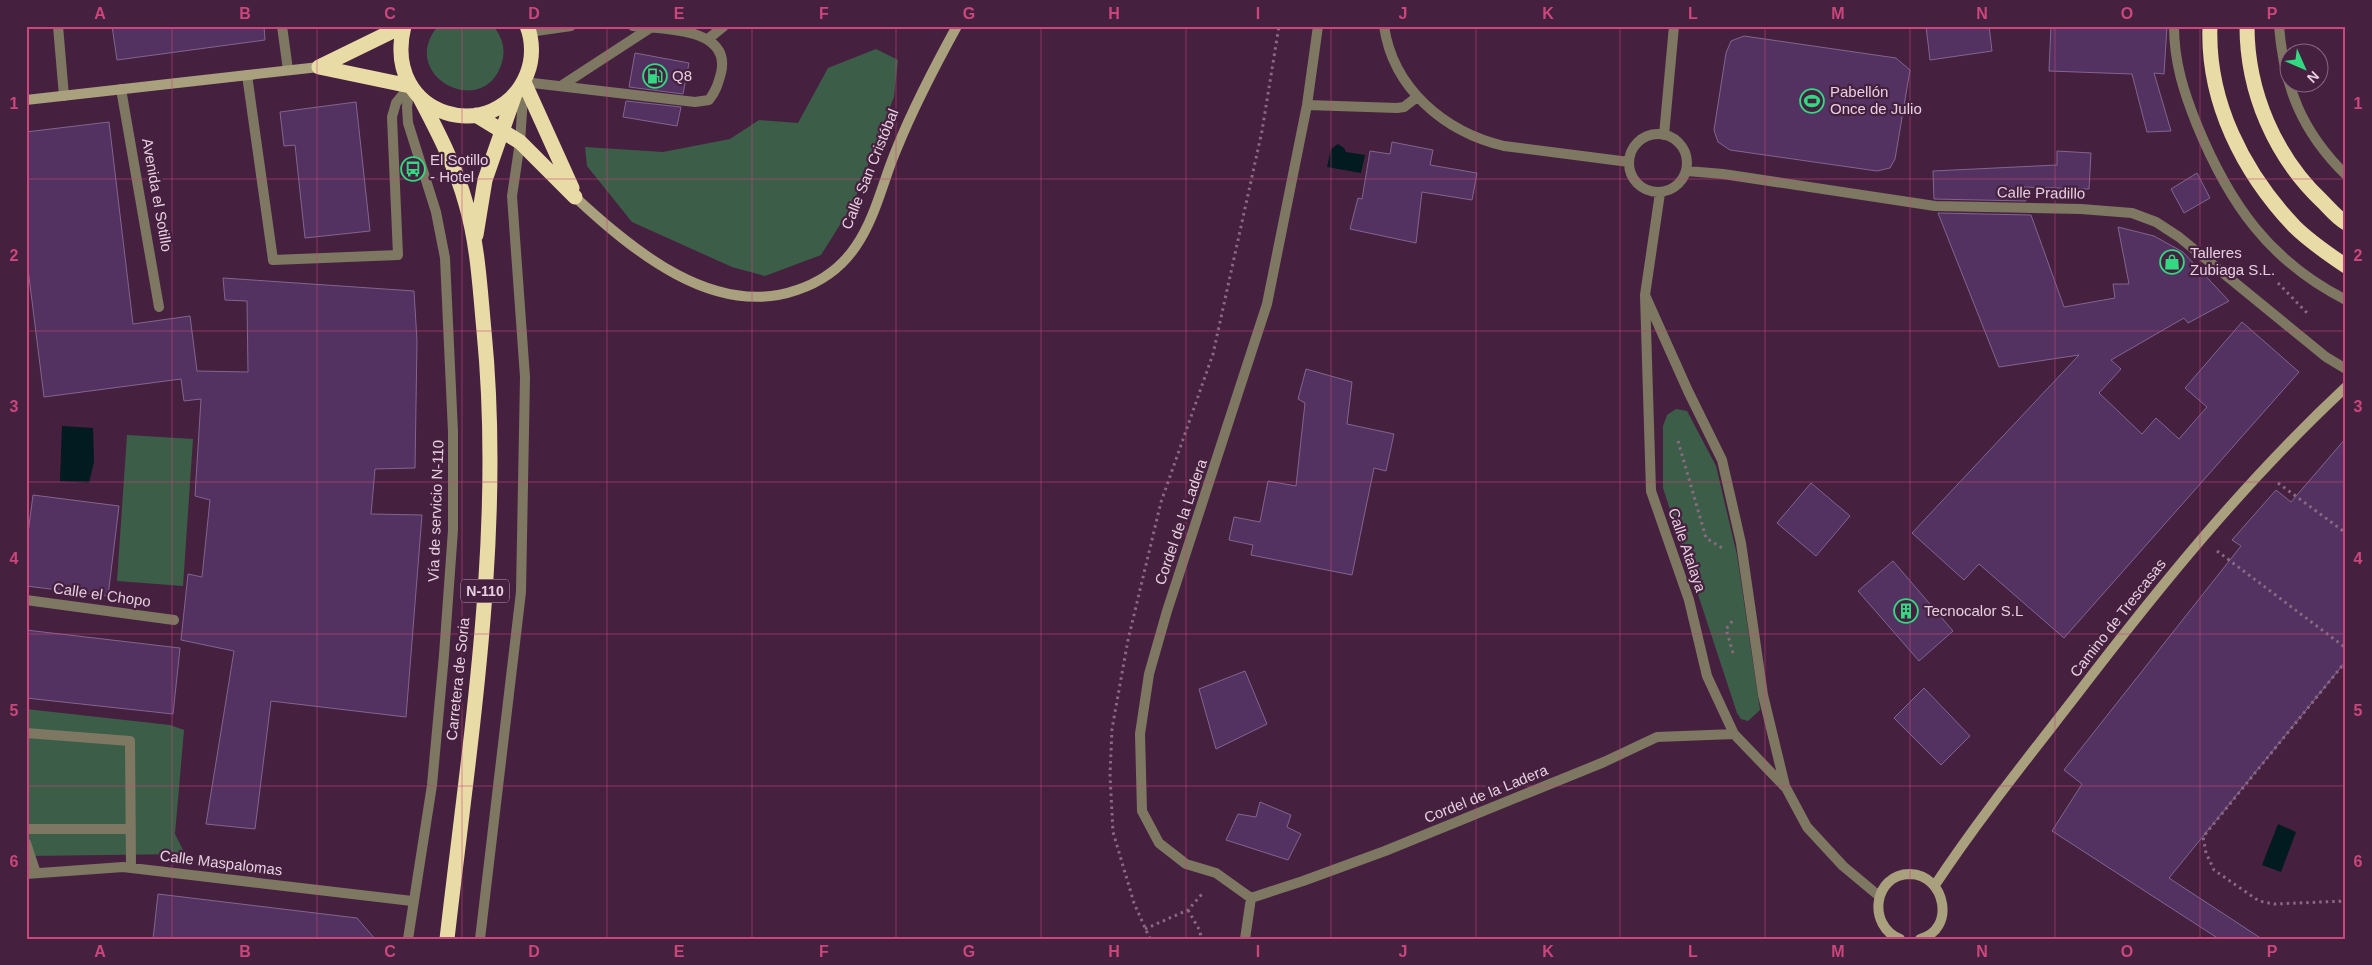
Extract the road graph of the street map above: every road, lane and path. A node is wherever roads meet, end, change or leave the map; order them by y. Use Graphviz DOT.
graph roads {
  1 [pos="58,26"];
  2 [pos="282,26"];
  3 [pos="404,26"];
  4 [pos="571,26"];
  5 [pos="633,26"];
  6 [pos="724,26"];
  7 [pos="957,26"];
  8 [pos="1279,26"];
  9 [pos="1318,26"];
  10 [pos="1384,26"];
  11 [pos="1674,26"];
  12 [pos="2174,26"];
  13 [pos="2210,26"];
  14 [pos="2247,26"];
  15 [pos="2279,26"];
  16 [pos="650,28"];
  17 [pos="528,29"];
  18 [pos="708,39"];
  19 [pos="320,67"];
  20 [pos="288,70"];
  21 [pos="247,75"];
  22 [pos="561,86"];
  23 [pos="519,88"];
  24 [pos="121,89"];
  25 [pos="415,92"];
  26 [pos="64,96"];
  27 [pos="1417,97"];
  28 [pos="26,100"];
  29 [pos="1307,105"];
  30 [pos="476,115"];
  31 [pos="502,130"];
  32 [pos="1664,135"];
  33 [pos="520,142"];
  34 [pos="1629,162"];
  35 [pos="1686,171"];
  36 [pos="2346,175"];
  37 [pos="1660,193"];
  38 [pos="576,197"];
  39 [pos="2346,223"];
  40 [pos="475,242"];
  41 [pos="2346,266"];
  42 [pos="1645,295"];
  43 [pos="2346,300"];
  44 [pos="159,307"];
  45 [pos="2346,369"];
  46 [pos="2346,387"];
  47 [pos="1678,441"];
  48 [pos="2278,483"];
  49 [pos="2346,533"];
  50 [pos="2202,536"];
  51 [pos="1722,549"];
  52 [pos="26,600"];
  53 [pos="1736,617"];
  54 [pos="174,620"];
  55 [pos="2346,648"];
  56 [pos="1733,653"];
  57 [pos="2346,662"];
  58 [pos="26,733"];
  59 [pos="1734,734"];
  60 [pos="1785,786"];
  61 [pos="26,829"];
  62 [pos="131,829"];
  63 [pos="26,843"];
  64 [pos="131,868"];
  65 [pos="31,873"];
  66 [pos="1935,885"];
  67 [pos="1202,894"];
  68 [pos="1879,896"];
  69 [pos="1251,898"];
  70 [pos="412,901"];
  71 [pos="2346,901"];
  72 [pos="1188,910"];
  73 [pos="1145,929"];
  74 [pos="1936,935"];
  75 [pos="1895,938"];
  76 [pos="408,939"];
  77 [pos="447,939"];
  78 [pos="480,939"];
  79 [pos="1150,939"];
  80 [pos="1201,939"];
  81 [pos="1245,939"];
  82 [pos="1920,939"];
  1 -- 26 [label="street"];
  2 -- 20 [label="street"];
  3 -- 19 [label="highway"];
  3 -- 25 [label="highway, N-110"];
  4 -- 17 [label="street"];
  5 -- 16 [label="street"];
  6 -- 18 [label="street"];
  7 -- 38 [label="street, Calle San Cristóbal"];
  8 -- 73 [label="path"];
  9 -- 29 [label="street, Cordel de la Ladera"];
  10 -- 27 [label="street"];
  11 -- 32 [label="street"];
  12 -- 43 [label="street"];
  13 -- 41 [label="highway"];
  14 -- 39 [label="highway"];
  15 -- 36 [label="street"];
  16 -- 18 [label="street"];
  16 -- 22 [label="street"];
  17 -- 23 [label="highway, N-110"];
  18 -- 22 [label="street"];
  19 -- 20 [label="street"];
  19 -- 25 [label="highway"];
  20 -- 21 [label="street"];
  21 -- 24 [label="street"];
  21 -- 25 [label="street"];
  22 -- 23 [label="street"];
  23 -- 30 [label="highway"];
  23 -- 31 [label="highway, Carretera de Soria / N-110"];
  23 -- 33 [label="street"];
  23 -- 38 [label="highway, Calle San Cristóbal"];
  24 -- 26 [label="street"];
  24 -- 44 [label="street, Avenida el Sotillo"];
  25 -- 30 [label="highway"];
  25 -- 40 [label="highway, Carretera de Soria / N-110"];
  25 -- 70 [label="street, Vía de servicio N-110"];
  26 -- 28 [label="street"];
  27 -- 29 [label="street"];
  27 -- 34 [label="street"];
  29 -- 69 [label="street, Cordel de la Ladera"];
  30 -- 31 [label="highway, Calle San Cristóbal"];
  31 -- 33 [label="highway, Calle San Cristóbal"];
  31 -- 40 [label="highway, Carretera de Soria / N-110"];
  32 -- 34 [label="street"];
  32 -- 35 [label="street"];
  33 -- 38 [label="highway, Calle San Cristóbal"];
  33 -- 78 [label="street"];
  34 -- 37 [label="street"];
  35 -- 37 [label="street"];
  35 -- 45 [label="street, Calle Pradillo"];
  37 -- 42 [label="street, Calle Atalaya"];
  40 -- 77 [label="highway, Carretera de Soria / N-110"];
  42 -- 59 [label="street, Calle Atalaya"];
  42 -- 60 [label="street, Calle Atalaya"];
  46 -- 50 [label="street, Camino de Trescasas"];
  47 -- 51 [label="path"];
  48 -- 49 [label="path"];
  50 -- 55 [label="path"];
  50 -- 66 [label="street, Camino de Trescasas"];
  52 -- 54 [label="street, Calle el Chopo"];
  53 -- 56 [label="path"];
  57 -- 71 [label="path"];
  58 -- 62 [label="street"];
  59 -- 60 [label="street, Calle Atalaya"];
  59 -- 69 [label="street, Cordel de la Ladera"];
  60 -- 68 [label="street, Calle Atalaya"];
  61 -- 62 [label="street"];
  62 -- 64 [label="street"];
  63 -- 65 [label="street"];
  64 -- 65 [label="street, Calle Maspalomas"];
  64 -- 70 [label="street, Calle Maspalomas"];
  66 -- 68 [label="street"];
  66 -- 74 [label="street"];
  67 -- 72 [label="path"];
  68 -- 75 [label="street"];
  69 -- 81 [label="street"];
  70 -- 76 [label="street, Vía de servicio N-110"];
  72 -- 73 [label="path"];
  72 -- 80 [label="path"];
  73 -- 79 [label="path"];
  74 -- 82 [label="street"];
}
